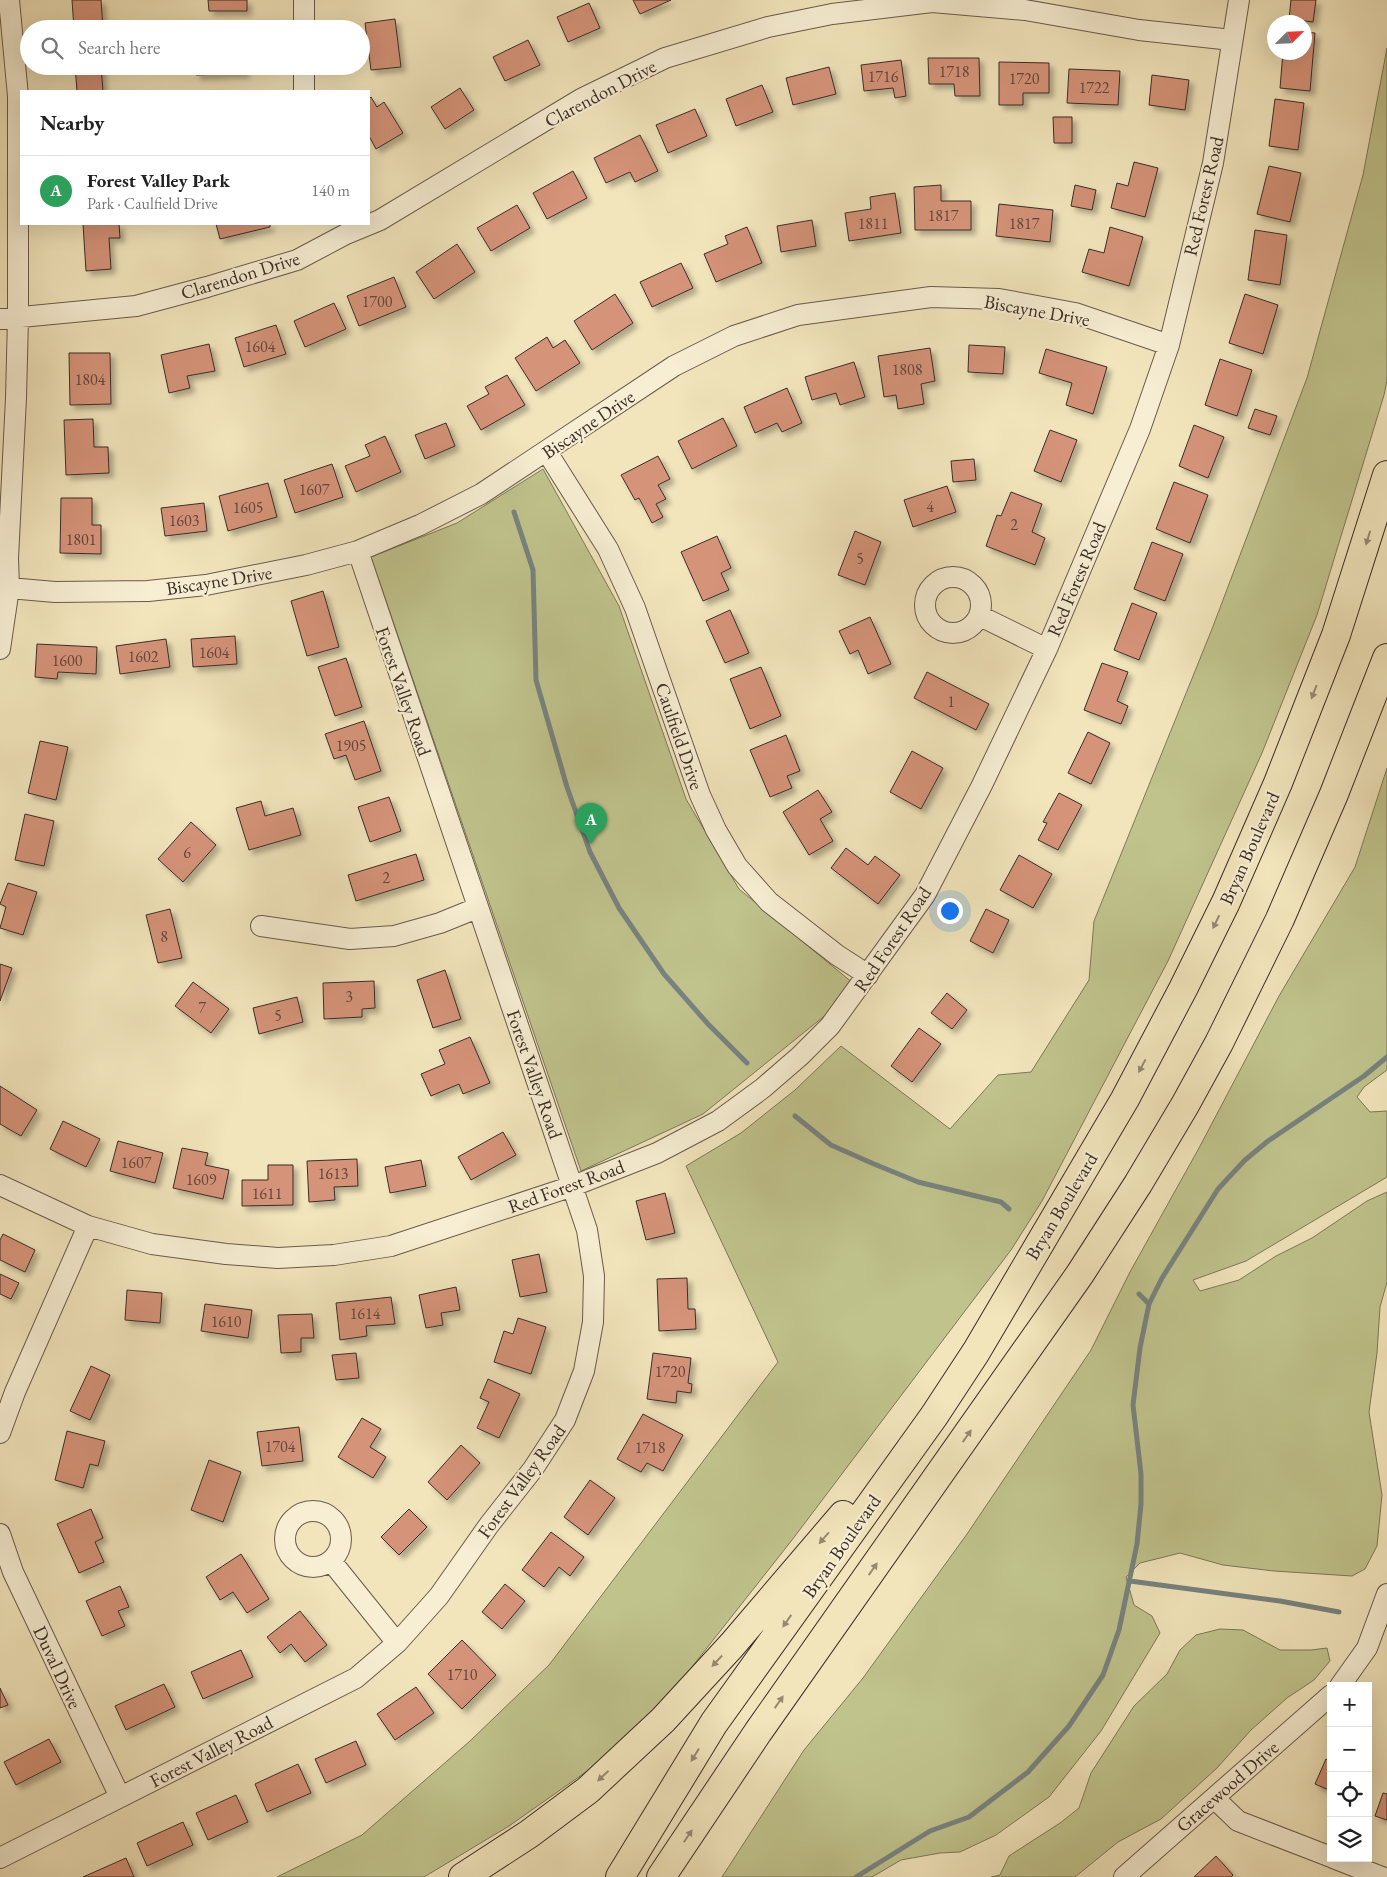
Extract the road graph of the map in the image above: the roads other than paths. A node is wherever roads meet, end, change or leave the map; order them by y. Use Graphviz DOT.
graph roads {
  1 [pos="9,0"];
  2 [pos="304,0"];
  3 [pos="1239,0"];
  4 [pos="304,20"];
  5 [pos="1232,40"];
  6 [pos="304,75"];
  7 [pos="304,90"];
  8 [pos="370,222"];
  9 [pos="360,225"];
  10 [pos="344,229"];
  11 [pos="9,318"];
  12 [pos="1169,345"];
  13 [pos="547,452"];
  14 [pos="1387,475"];
  15 [pos="358,551"];
  16 [pos="9,588"];
  17 [pos="980,616"];
  18 [pos="1047,648"];
  19 [pos="0,649"];
  20 [pos="1387,658"];
  21 [pos="477,908"];
  22 [pos="261,926"];
  23 [pos="868,975"];
  24 [pos="0,1185"];
  25 [pos="573,1186"];
  26 [pos="88,1226"];
  27 [pos="976,1352"];
  28 [pos="0,1433"];
  29 [pos="0,1534"];
  30 [pos="331,1561"];
  31 [pos="1387,1594"];
  32 [pos="397,1643"];
  33 [pos="1343,1682"];
  34 [pos="1327,1699"];
  35 [pos="120,1797"];
  36 [pos="1214,1798"];
  37 [pos="1327,1856"];
  38 [pos="0,1858"];
  39 [pos="1343,1862"];
  40 [pos="463,1877"];
  41 [pos="620,1877"];
  42 [pos="661,1877"];
  43 [pos="1124,1877"];
  44 [pos="1382,1877"];
  1 -- 11 [label="street"];
  2 -- 4 [label="street"];
  3 -- 5 [label="street, Red Forest Road"];
  5 -- 8 [label="street, Clarendon Drive"];
  5 -- 12 [label="street, Red Forest Road"];
  6 -- 7 [label="street"];
  9 -- 10 [label="street, Clarendon Drive"];
  10 -- 11 [label="street, Clarendon Drive"];
  11 -- 16 [label="street"];
  12 -- 13 [label="street, Biscayne Drive"];
  12 -- 18 [label="street, Red Forest Road"];
  13 -- 15 [label="street, Biscayne Drive"];
  13 -- 23 [label="street, Caulfield Drive"];
  14 -- 27 [label="highway, Bryan Boulevard, one-way"];
  15 -- 16 [label="street, Biscayne Drive"];
  15 -- 21 [label="street, Forest Valley Road"];
  16 -- 19 [label="street"];
  17 -- 18 [label="street"];
  18 -- 23 [label="street, Red Forest Road"];
  42 -- 20 [label="highway, Bryan Boulevard, one-way"];
  21 -- 22 [label="street"];
  21 -- 25 [label="street, Forest Valley Road"];
  23 -- 25 [label="street, Red Forest Road"];
  24 -- 26 [label="street, Red Forest Road"];
  25 -- 26 [label="street, Red Forest Road"];
  25 -- 32 [label="street, Forest Valley Road"];
  26 -- 28 [label="street"];
  27 -- 40 [label="highway, one-way"];
  27 -- 41 [label="highway, Bryan Boulevard, one-way"];
  29 -- 35 [label="street, Duval Drive"];
  30 -- 32 [label="street"];
  31 -- 33 [label="street"];
  32 -- 35 [label="street, Forest Valley Road"];
  34 -- 36 [label="street, Gracewood Drive"];
  35 -- 38 [label="street, Forest Valley Road"];
  36 -- 37 [label="street"];
  36 -- 43 [label="street, Gracewood Drive"];
  39 -- 44 [label="street"];
}
